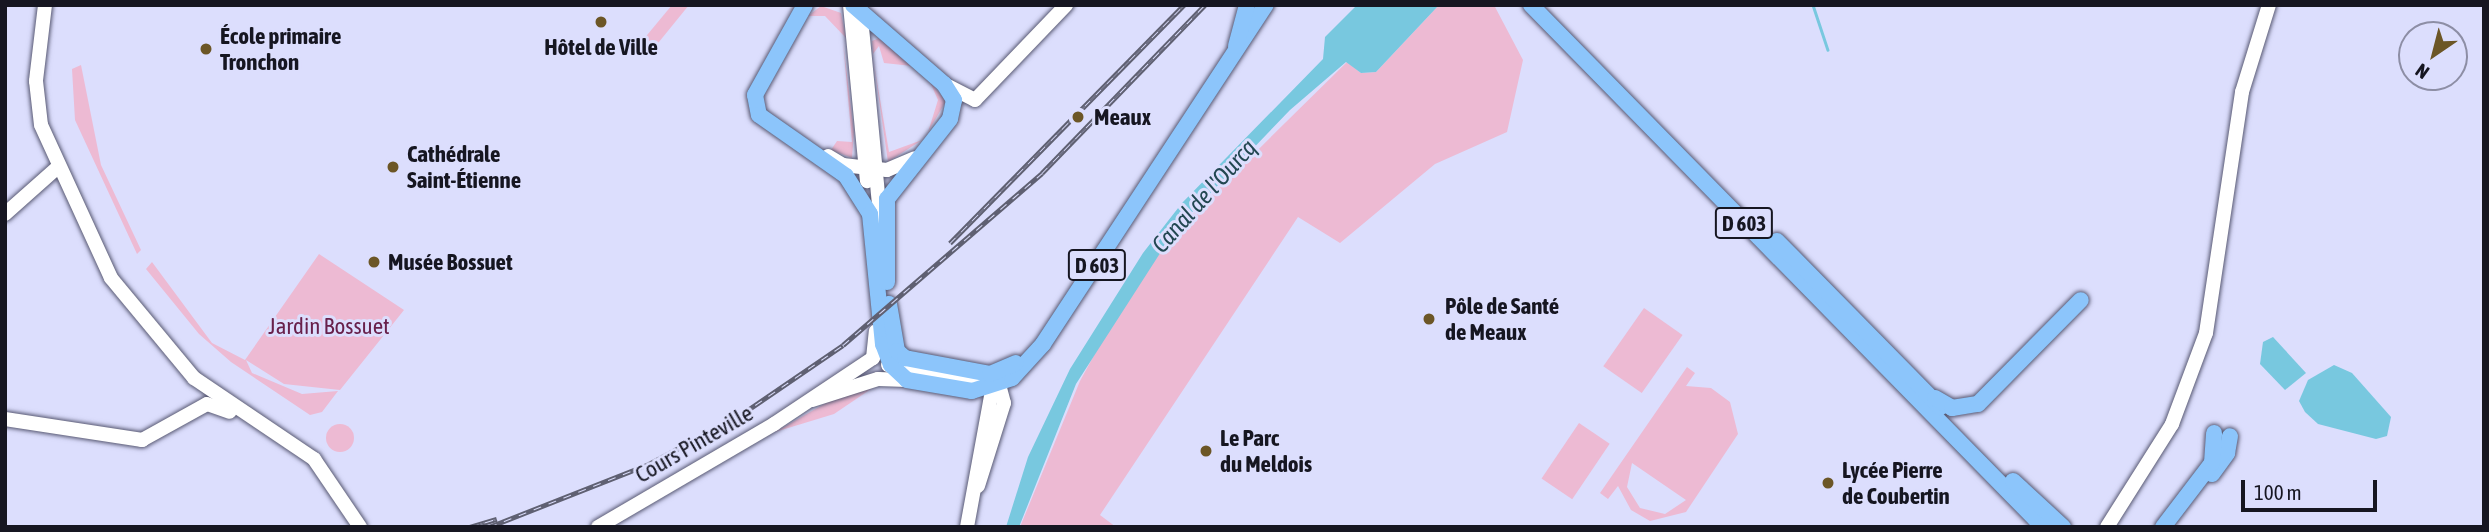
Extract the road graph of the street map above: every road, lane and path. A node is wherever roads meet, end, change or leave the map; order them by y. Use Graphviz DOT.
graph roads {
  1 [pos="45,5"];
  2 [pos="1066,5"];
  3 [pos="1277,5"];
  4 [pos="1531,5"];
  5 [pos="1544,5"];
  6 [pos="2269,5"];
  7 [pos="806,6"];
  8 [pos="1257,7"];
  9 [pos="859,9"];
  10 [pos="1254,31"];
  11 [pos="1236,48"];
  12 [pos="944,84"];
  13 [pos="1221,88"];
  14 [pos="774,128"];
  15 [pos="915,158"];
  16 [pos="58,167"];
  17 [pos="871,169"];
  18 [pos="1160,171"];
  19 [pos="5,214"];
  20 [pos="870,214"];
  21 [pos="880,265"];
  22 [pos="2081,300"];
  23 [pos="896,360"];
  24 [pos="865,362"];
  25 [pos="1028,362"];
  26 [pos="995,379"];
  27 [pos="907,380"];
  28 [pos="1920,385"];
  29 [pos="972,391"];
  30 [pos="817,399"];
  31 [pos="1002,412"];
  32 [pos="985,416"];
  33 [pos="5,419"];
  34 [pos="259,425"];
  35 [pos="2013,481"];
  36 [pos="973,497"];
  37 [pos="360,527"];
  38 [pos="598,527"];
  39 [pos="967,527"];
  40 [pos="2043,527"];
  41 [pos="2057,527"];
  42 [pos="2063,527"];
  43 [pos="2106,527"];
  44 [pos="2163,527"];
  45 [pos="2172,527"];
  1 -- 16 [label="main road"];
  2 -- 12 [label="main road"];
  3 -- 10 [label="main road, D 603"];
  4 -- 40 [label="main road, D 603"];
  5 -- 28 [label="main road, D 603"];
  6 -- 43 [label="main road"];
  7 -- 14 [label="main road"];
  8 -- 10 [label="main road, D 603"];
  8 -- 11 [label="main road"];
  8 -- 13 [label="main road"];
  9 -- 12 [label="main road"];
  9 -- 17 [label="main road"];
  10 -- 11 [label="main road, D 603"];
  10 -- 13 [label="main road"];
  11 -- 18 [label="main road, D 603"];
  12 -- 15 [label="main road"];
  13 -- 18 [label="main road"];
  14 -- 17 [label="main road"];
  14 -- 20 [label="main road"];
  15 -- 17 [label="main road"];
  15 -- 21 [label="main road"];
  16 -- 19 [label="main road"];
  16 -- 34 [label="main road"];
  17 -- 20 [label="main road"];
  17 -- 21 [label="main road"];
  18 -- 25 [label="main road, D 603"];
  20 -- 21 [label="main road"];
  21 -- 23 [label="main road"];
  21 -- 24 [label="main road"];
  22 -- 28 [label="main road"];
  23 -- 24 [label="main road"];
  23 -- 26 [label="main road"];
  23 -- 27 [label="main road"];
  23 -- 30 [label="main road, Cours Pinteville"];
  24 -- 30 [label="main road, Cours Pinteville"];
  25 -- 26 [label="main road"];
  25 -- 31 [label="main road"];
  26 -- 29 [label="main road"];
  26 -- 31 [label="main road"];
  26 -- 32 [label="main road"];
  27 -- 29 [label="main road"];
  27 -- 30 [label="main road, Cours Pinteville"];
  28 -- 35 [label="main road, D 603"];
  29 -- 32 [label="main road"];
  30 -- 38 [label="main road, Cours Pinteville"];
  31 -- 36 [label="main road"];
  32 -- 36 [label="main road"];
  33 -- 34 [label="main road"];
  34 -- 37 [label="main road"];
  35 -- 41 [label="main road, D 603"];
  35 -- 42 [label="main road"];
  36 -- 39 [label="main road"];
  44 -- 45 [label="main road"];
}
